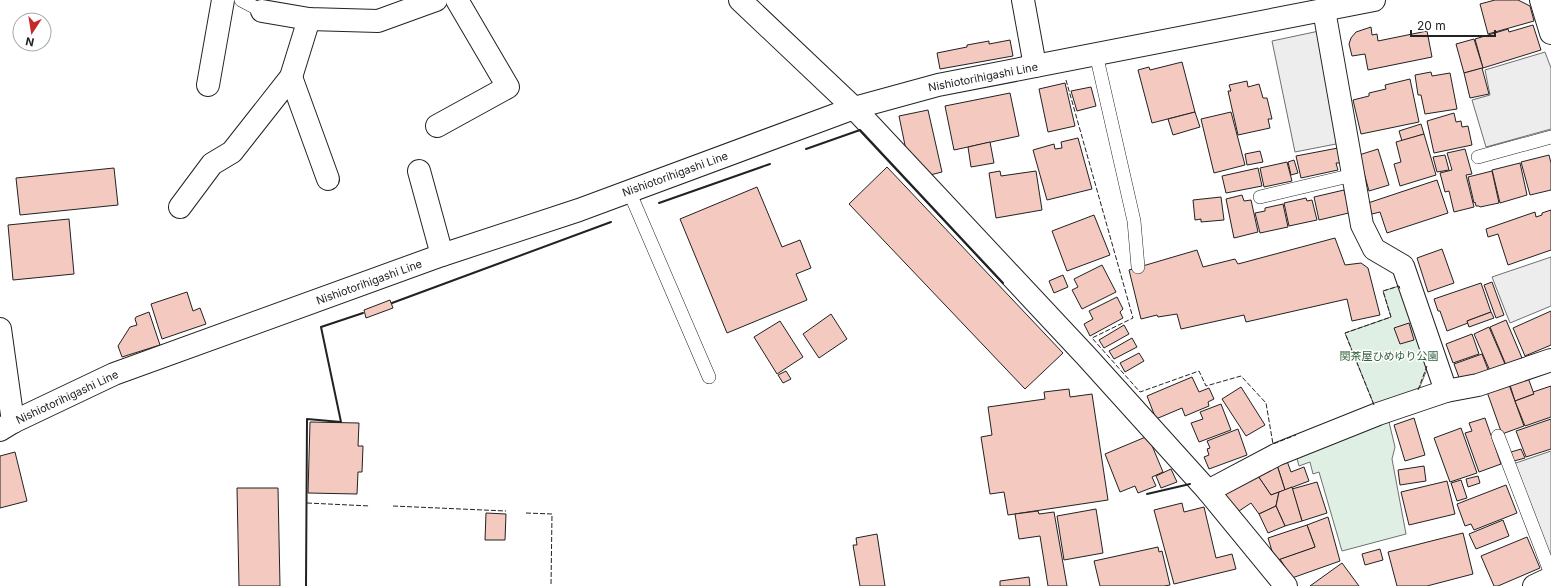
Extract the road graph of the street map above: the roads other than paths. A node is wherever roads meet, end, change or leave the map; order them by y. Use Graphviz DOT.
graph roads {
  1 [pos="223,0"];
  2 [pos="241,0"];
  3 [pos="436,0"];
  4 [pos="457,0"];
  5 [pos="740,0"];
  6 [pos="1023,0"];
  7 [pos="1374,0"];
  8 [pos="1541,0"];
  9 [pos="1346,3"];
  10 [pos="1324,10"];
  11 [pos="262,11"];
  12 [pos="309,19"];
  13 [pos="1551,33"];
  14 [pos="1096,54"];
  15 [pos="1035,66"];
  16 [pos="291,76"];
  17 [pos="208,85"];
  18 [pos="854,108"];
  19 [pos="437,126"];
  20 [pos="1551,137"];
  21 [pos="1478,157"];
  22 [pos="419,171"];
  23 [pos="1353,175"];
  24 [pos="328,179"];
  25 [pos="628,191"];
  26 [pos="1260,197"];
  27 [pos="180,208"];
  28 [pos="442,256"];
  29 [pos="1138,267"];
  30 [pos="0,328"];
  31 [pos="1551,360"];
  32 [pos="709,376"];
  33 [pos="1446,392"];
  34 [pos="6,426"];
  35 [pos="1498,436"];
  36 [pos="1208,491"];
  37 [pos="1551,574"];
  38 [pos="1551,578"];
  39 [pos="1286,586"];
  40 [pos="1534,586"];
  1 -- 17 [label="street"];
  2 -- 11 [label="lane"];
  3 -- 12 [label="street"];
  4 -- 19 [label="street"];
  5 -- 18 [label="street"];
  6 -- 15 [label="street"];
  7 -- 9 [label="street, Nishiotorihigashi Line"];
  8 -- 13 [label="street"];
  9 -- 10 [label="street, Nishiotorihigashi Line"];
  10 -- 14 [label="street, Nishiotorihigashi Line"];
  10 -- 23 [label="street"];
  11 -- 12 [label="street"];
  12 -- 16 [label="street"];
  14 -- 15 [label="street, Nishiotorihigashi Line"];
  14 -- 29 [label="lane"];
  15 -- 18 [label="street, Nishiotorihigashi Line"];
  16 -- 24 [label="street"];
  16 -- 27 [label="street"];
  18 -- 25 [label="street, Nishiotorihigashi Line"];
  18 -- 36 [label="street"];
  20 -- 21 [label="lane"];
  22 -- 28 [label="street"];
  23 -- 26 [label="lane"];
  23 -- 33 [label="street"];
  25 -- 28 [label="street, Nishiotorihigashi Line"];
  25 -- 32 [label="lane"];
  28 -- 34 [label="street, Nishiotorihigashi Line"];
  30 -- 34 [label="street"];
  31 -- 33 [label="street"];
  33 -- 36 [label="street"];
  35 -- 37 [label="lane"];
  36 -- 39 [label="street"];
  38 -- 40 [label="street"];
}
